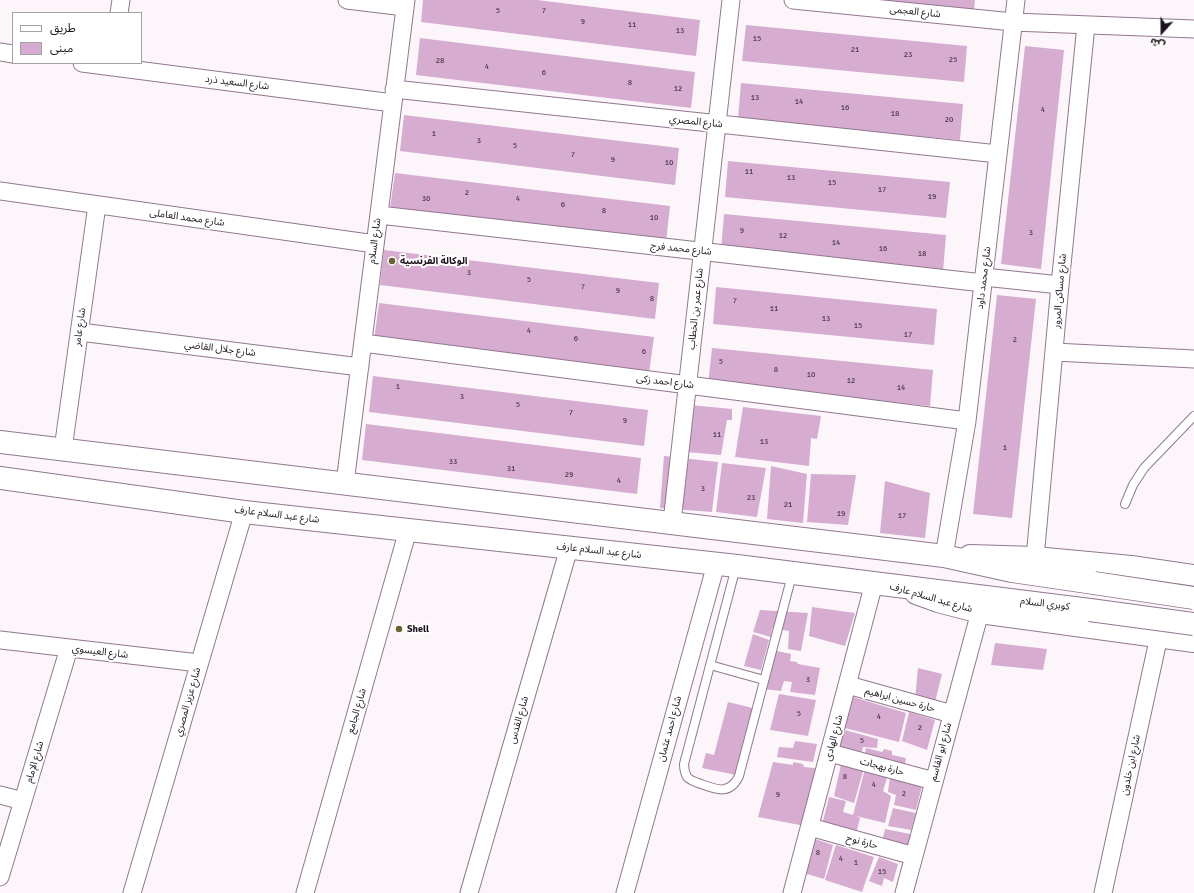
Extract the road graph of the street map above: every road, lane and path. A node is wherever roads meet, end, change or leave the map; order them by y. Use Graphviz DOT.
graph roads {
  1 [pos="121,0"];
  2 [pos="347,0"];
  3 [pos="731,0"];
  4 [pos="793,0"];
  5 [pos="1016,0"];
  6 [pos="405,4"];
  7 [pos="119,12"];
  8 [pos="1013,22"];
  9 [pos="1086,25"];
  10 [pos="1194,29"];
  11 [pos="0,52"];
  12 [pos="12,54"];
  13 [pos="97,64"];
  14 [pos="112,65"];
  15 [pos="394,96"];
  16 [pos="717,124"];
  17 [pos="998,154"];
  18 [pos="0,191"];
  19 [pos="97,205"];
  20 [pos="379,215"];
  21 [pos="375,244"];
  22 [pos="703,252"];
  23 [pos="984,280"];
  24 [pos="1060,285"];
  25 [pos="80,332"];
  26 [pos="363,343"];
  27 [pos="1054,352"];
  28 [pos="1194,359"];
  29 [pos="360,367"];
  30 [pos="688,385"];
  31 [pos="1194,416"];
  32 [pos="967,421"];
  33 [pos="0,442"];
  34 [pos="63,449"];
  35 [pos="0,478"];
  36 [pos="345,483"];
  37 [pos="1125,504"];
  38 [pos="244,512"];
  39 [pos="672,522"];
  40 [pos="408,530"];
  41 [pos="569,548"];
  42 [pos="944,556"];
  43 [pos="1035,558"];
  44 [pos="726,565"];
  45 [pos="1131,567"];
  46 [pos="792,573"];
  47 [pos="1194,576"];
  48 [pos="874,583"];
  49 [pos="897,586"];
  50 [pos="1194,598"];
  51 [pos="980,612"];
  52 [pos="1194,624"];
  53 [pos="1121,631"];
  54 [pos="1159,636"];
  55 [pos="0,640"];
  56 [pos="1194,641"];
  57 [pos="69,648"];
  58 [pos="199,663"];
  59 [pos="710,665"];
  60 [pos="764,680"];
  61 [pos="848,686"];
  62 [pos="952,714"];
  63 [pos="830,753"];
  64 [pos="934,781"];
  65 [pos="0,795"];
  66 [pos="23,801"];
  67 [pos="810,827"];
  68 [pos="7,830"];
  69 [pos="914,856"];
  70 [pos="0,877"];
  71 [pos="132,893"];
  72 [pos="305,893"];
  73 [pos="469,893"];
  74 [pos="625,893"];
  75 [pos="792,893"];
  76 [pos="904,893"];
  77 [pos="1103,893"];
  1 -- 7 [label="street"];
  2 -- 6 [label="street"];
  3 -- 16 [label="street, شارع عمر بن الخطاب"];
  4 -- 8 [label="street, شارع العجمى"];
  5 -- 8 [label="street, شارع محمد داود"];
  6 -- 15 [label="street, شارع السلام"];
  8 -- 9 [label="street, شارع العجمى"];
  8 -- 17 [label="street, شارع محمد داود"];
  9 -- 10 [label="street, شارع العجمى"];
  9 -- 24 [label="street, شارع مساكن المرور"];
  11 -- 12 [label="street"];
  13 -- 14 [label="street, شارع السعيد ذرد"];
  14 -- 15 [label="street, شارع السعيد ذرد"];
  15 -- 16 [label="street, شارع المصري"];
  15 -- 20 [label="street, شارع السلام"];
  16 -- 17 [label="street, شارع المصري"];
  16 -- 22 [label="street, شارع عمر بن الخطاب"];
  17 -- 23 [label="street, شارع محمد داود"];
  18 -- 19 [label="street, شارع محمد العاملى"];
  19 -- 21 [label="street, شارع محمد العاملى"];
  19 -- 25 [label="street, شارع عامر"];
  20 -- 21 [label="street, شارع السلام"];
  20 -- 22 [label="street, شارع محمد فرج"];
  21 -- 26 [label="street, شارع السلام"];
  22 -- 23 [label="street, شارع محمد فرج"];
  22 -- 30 [label="street, شارع عمر بن الخطاب"];
  23 -- 24 [label="street, شارع محمد فرج"];
  23 -- 32 [label="street, شارع محمد داود"];
  24 -- 27 [label="street, شارع مساكن المرور"];
  25 -- 29 [label="street, شارع جلال القاضي"];
  25 -- 34 [label="street, شارع عامر"];
  26 -- 29 [label="street, شارع السلام"];
  26 -- 30 [label="street, شارع احمد زكى"];
  27 -- 28 [label="street"];
  27 -- 43 [label="street, شارع مساكن المرور"];
  29 -- 36 [label="street, شارع السلام"];
  30 -- 32 [label="street, شارع احمد زكى"];
  30 -- 39 [label="street, شارع عمر بن الخطاب"];
  31 -- 37 [label="lane"];
  32 -- 42 [label="street, شارع محمد داود"];
  33 -- 34 [label="main road"];
  34 -- 36 [label="main road"];
  35 -- 38 [label="main road, شارع عبد السلام عارف"];
  36 -- 39 [label="main road"];
  38 -- 40 [label="main road, شارع عبد السلام عارف"];
  38 -- 58 [label="street, شارع عزيز المصري"];
  39 -- 42 [label="main road"];
  40 -- 41 [label="main road, شارع عبد السلام عارف"];
  40 -- 72 [label="street, شارع الجامع"];
  41 -- 44 [label="main road, شارع عبد السلام عارف"];
  41 -- 73 [label="street, شارع القدس"];
  42 -- 43 [label="main road"];
  42 -- 50 [label="main road, bridge"];
  43 -- 45 [label="main road"];
  44 -- 46 [label="main road, شارع عبد السلام عارف"];
  44 -- 59 [label="lane"];
  44 -- 74 [label="street, شارع احمد عثمان"];
  45 -- 47 [label="main road"];
  45 -- 53 [label="main road"];
  46 -- 48 [label="main road, شارع عبد السلام عارف"];
  46 -- 60 [label="lane"];
  48 -- 49 [label="main road, شارع عبد السلام عارف"];
  48 -- 61 [label="street, شارع الهادى"];
  49 -- 51 [label="main road, شارع عبد السلام عارف"];
  49 -- 52 [label="main road, كوبري السلام, bridge"];
  51 -- 53 [label="main road, شارع عبد السلام عارف"];
  51 -- 62 [label="street, شارع ابو القاسم"];
  53 -- 54 [label="main road, شارع عبد السلام عارف"];
  54 -- 56 [label="main road, شارع عبد السلام عارف"];
  54 -- 77 [label="street, شارع ابن خلدون"];
  55 -- 57 [label="street, شارع العيسوي"];
  57 -- 58 [label="street, شارع العيسوي"];
  57 -- 66 [label="street, شارع الإمام"];
  58 -- 71 [label="street, شارع عزيز المصري"];
  59 -- 60 [label="lane"];
  59 -- 60 [label="lane"];
  61 -- 62 [label="street, حارة حسين ابراهيم"];
  61 -- 63 [label="street, شارع الهادى"];
  62 -- 64 [label="street, شارع ابو القاسم"];
  63 -- 64 [label="street, حارة بهجات"];
  63 -- 67 [label="street, شارع الهادى"];
  64 -- 69 [label="street, شارع ابو القاسم"];
  65 -- 66 [label="street"];
  66 -- 68 [label="street, شارع الإمام"];
  67 -- 69 [label="street, حارة نوح"];
  67 -- 75 [label="street, شارع الهادى"];
  68 -- 70 [label="street, شارع الإمام"];
  69 -- 76 [label="street, شارع ابو القاسم"];
}
